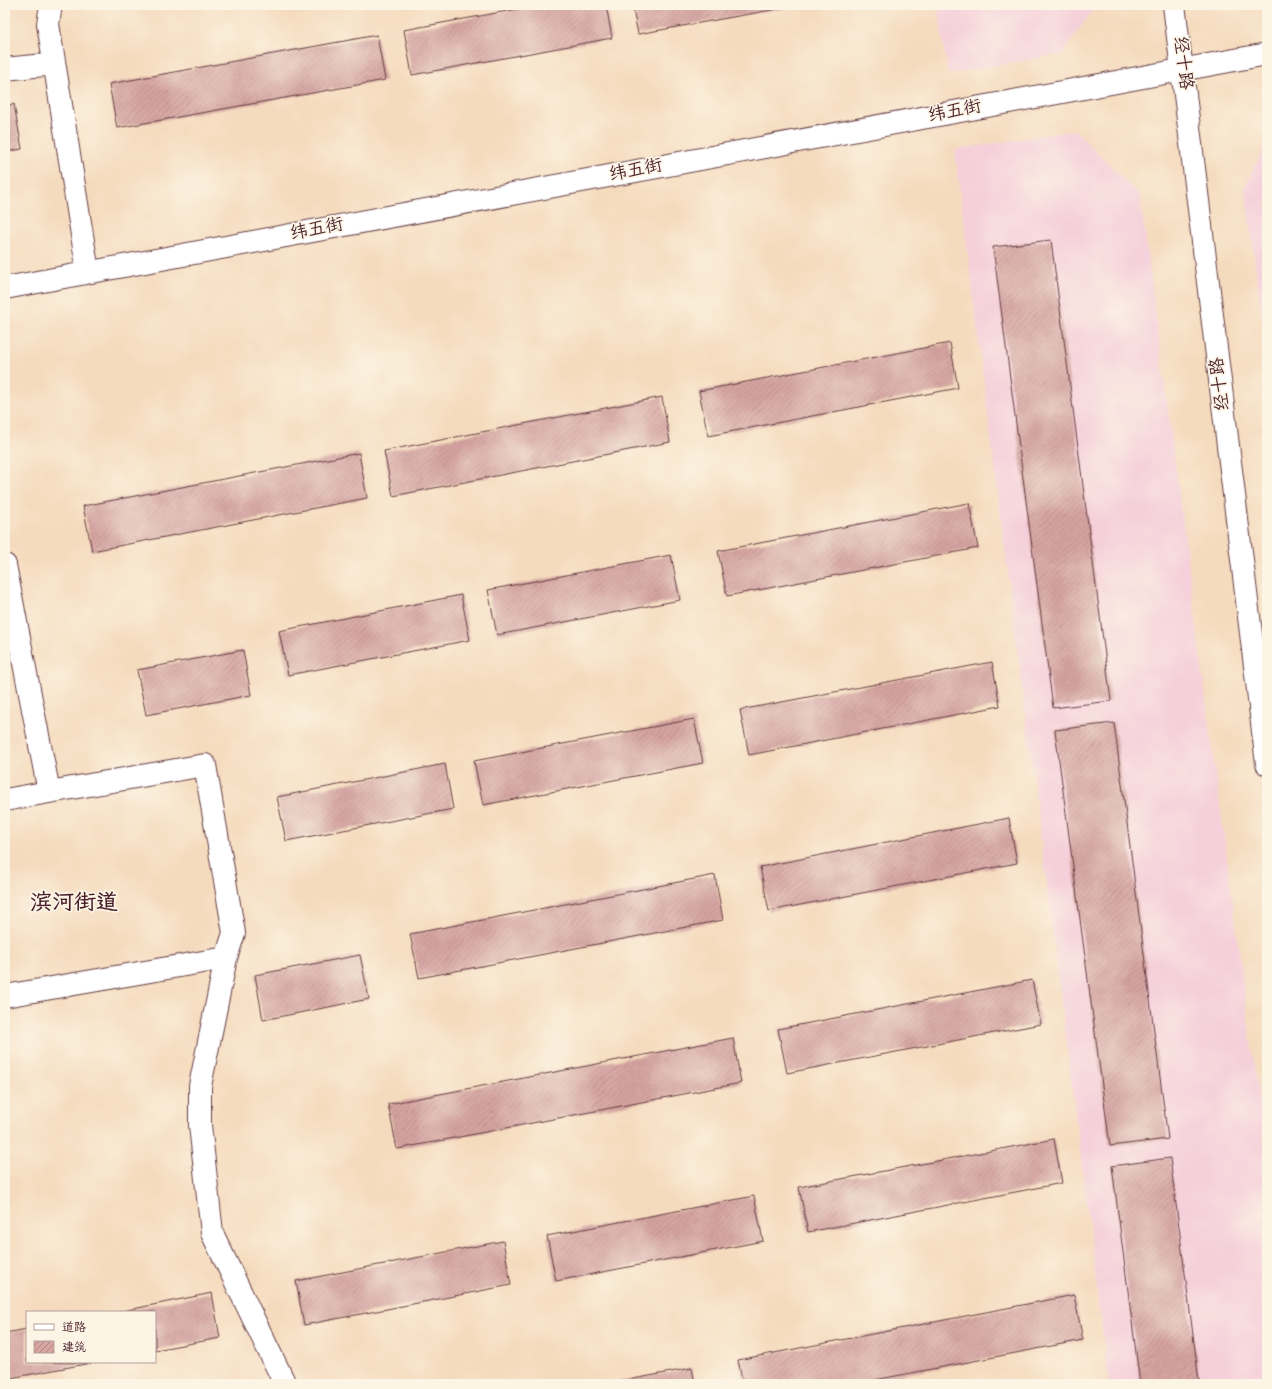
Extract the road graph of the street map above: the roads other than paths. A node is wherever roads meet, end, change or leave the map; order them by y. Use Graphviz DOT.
graph roads {
  1 [pos="52,5"];
  2 [pos="1174,5"];
  3 [pos="1267,54"];
  4 [pos="54,64"];
  5 [pos="5,69"];
  6 [pos="1182,69"];
  7 [pos="88,272"];
  8 [pos="5,288"];
  9 [pos="5,565"];
  10 [pos="1267,764"];
  11 [pos="50,792"];
  12 [pos="5,800"];
  13 [pos="226,958"];
  14 [pos="5,996"];
  15 [pos="285,1384"];
  1 -- 4 [label="street"];
  2 -- 6 [label="street, 经十路"];
  3 -- 6 [label="street, 纬五街"];
  4 -- 5 [label="street"];
  4 -- 7 [label="street"];
  6 -- 7 [label="street, 纬五街"];
  6 -- 10 [label="street, 经十路"];
  7 -- 8 [label="street, 纬五街"];
  9 -- 11 [label="street"];
  11 -- 12 [label="street"];
  11 -- 13 [label="street"];
  13 -- 14 [label="street"];
  13 -- 15 [label="street"];
}
